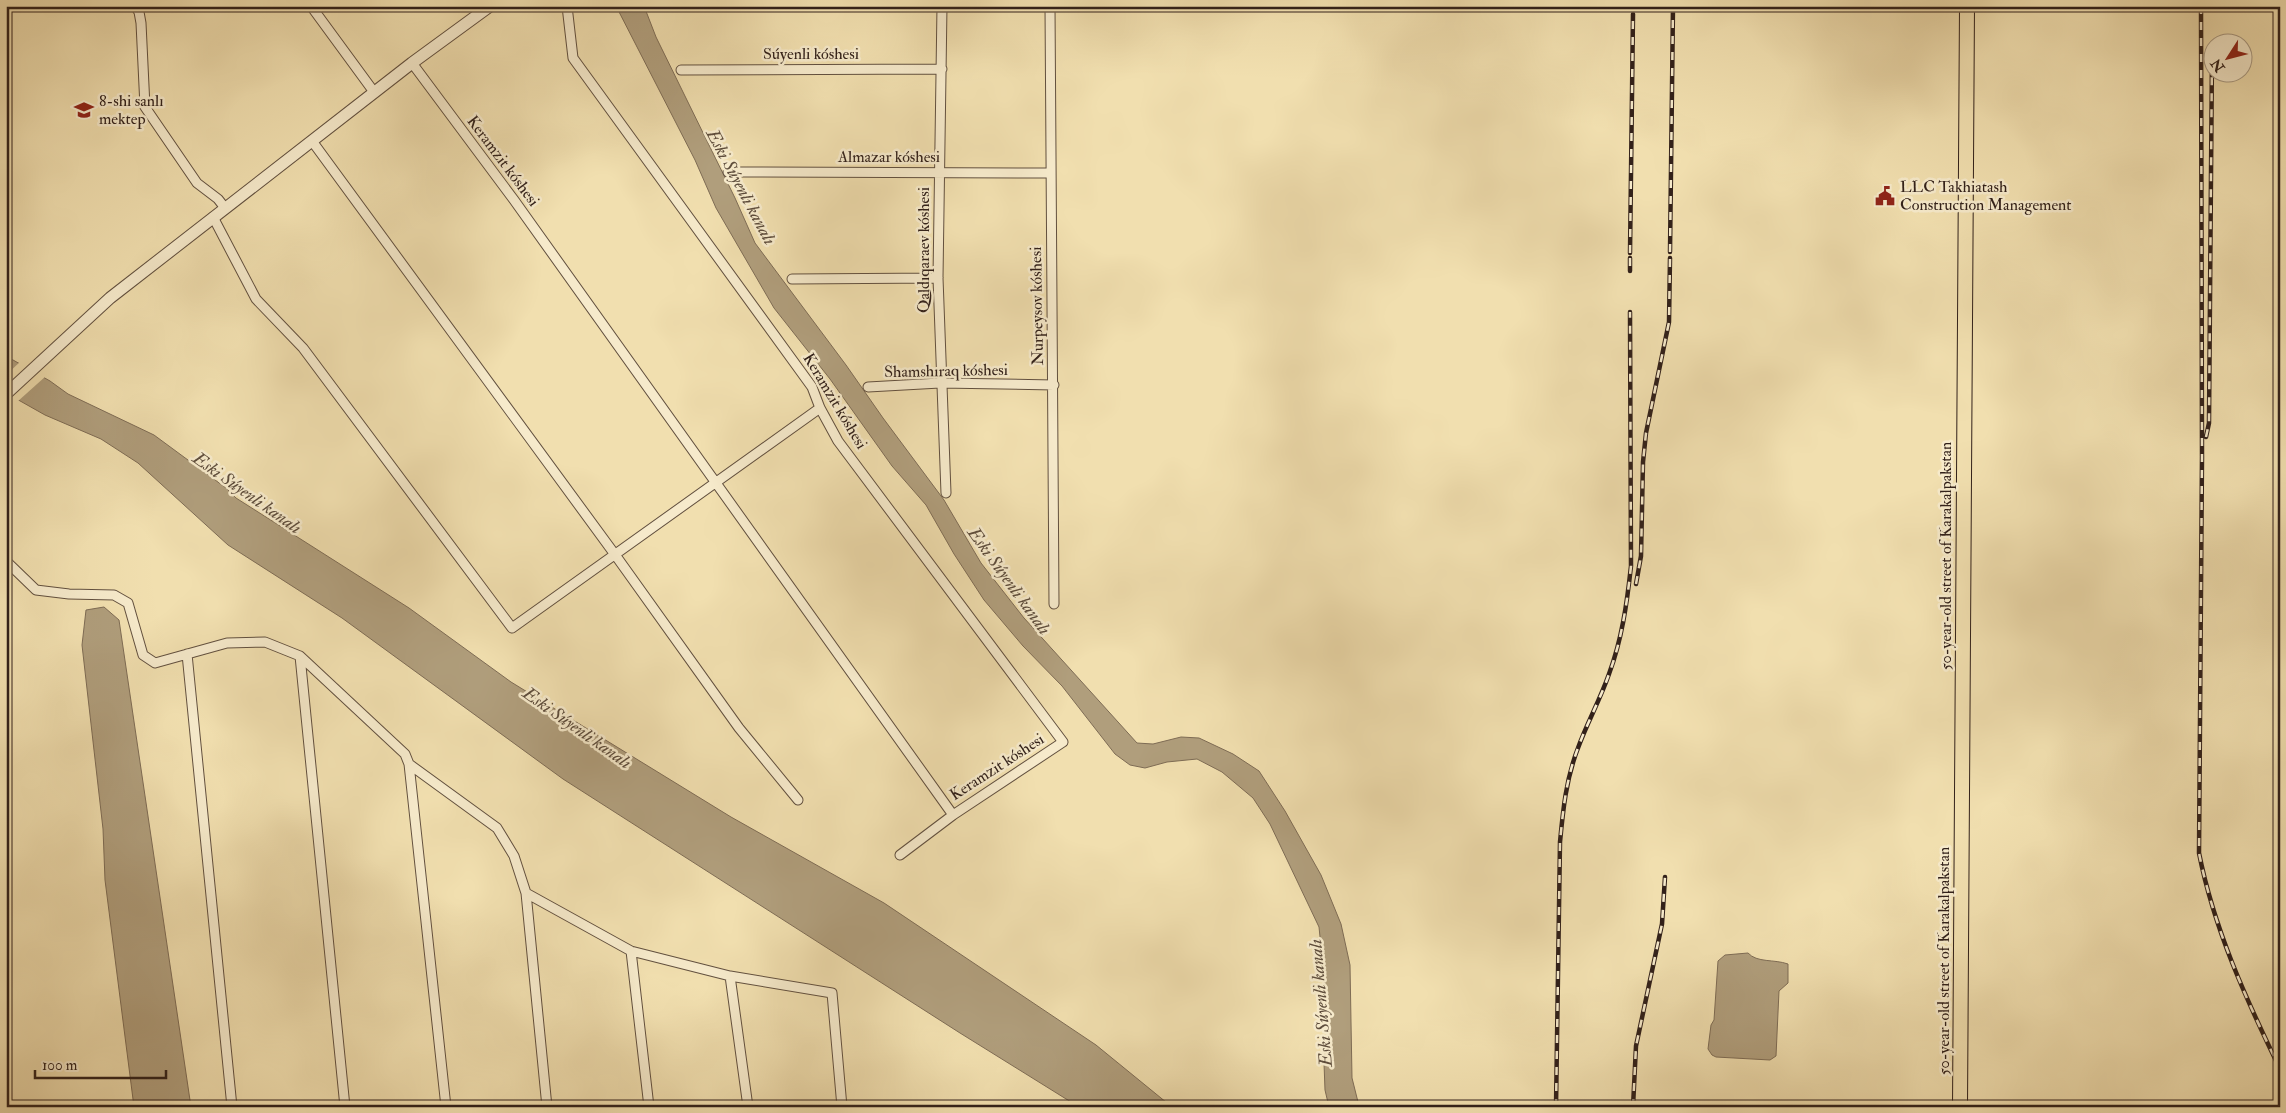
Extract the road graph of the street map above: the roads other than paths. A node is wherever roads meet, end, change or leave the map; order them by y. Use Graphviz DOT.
graph roads {
  1 [pos="135,6"];
  2 [pos="311,6"];
  3 [pos="490,6"];
  4 [pos="567,6"];
  5 [pos="942,6"];
  6 [pos="1050,6"];
  7 [pos="1967,6"];
  8 [pos="412,63"];
  9 [pos="942,69"];
  10 [pos="681,70"];
  11 [pos="374,92"];
  12 [pos="312,141"];
  13 [pos="728,172"];
  14 [pos="940,172"];
  15 [pos="1051,173"];
  16 [pos="225,208"];
  17 [pos="213,217"];
  18 [pos="938,278"];
  19 [pos="792,279"];
  20 [pos="940,384"];
  21 [pos="1054,385"];
  22 [pos="868,387"];
  23 [pos="6,394"];
  24 [pos="820,408"];
  25 [pos="716,481"];
  26 [pos="946,494"];
  27 [pos="616,556"];
  28 [pos="6,561"];
  29 [pos="1054,604"];
  30 [pos="187,654"];
  31 [pos="300,656"];
  32 [pos="409,764"];
  33 [pos="798,800"];
  34 [pos="953,815"];
  35 [pos="900,855"];
  36 [pos="526,893"];
  37 [pos="630,951"];
  38 [pos="730,976"];
  39 [pos="232,1107"];
  40 [pos="345,1107"];
  41 [pos="446,1107"];
  42 [pos="547,1107"];
  43 [pos="650,1107"];
  44 [pos="748,1107"];
  45 [pos="842,1107"];
  46 [pos="1960,1107"];
  1 -- 16 [label="street"];
  2 -- 11 [label="street"];
  3 -- 8 [label="street"];
  4 -- 24 [label="street, Keramzit kóshesi"];
  5 -- 9 [label="street, Qaldıqaraev kóshesi"];
  6 -- 15 [label="street, Nurpeysov kóshesi"];
  7 -- 46 [label="main road, 50-year-old street of Karakalpakstan"];
  8 -- 11 [label="street"];
  8 -- 25 [label="street, Keramzit kóshesi"];
  9 -- 10 [label="street, Súyenli kóshesi"];
  9 -- 14 [label="street, Qaldıqaraev kóshesi"];
  11 -- 12 [label="street"];
  12 -- 16 [label="street"];
  12 -- 27 [label="street"];
  13 -- 14 [label="street, Almazar kóshesi"];
  14 -- 15 [label="street, Almazar kóshesi"];
  14 -- 18 [label="street, Qaldıqaraev kóshesi"];
  15 -- 21 [label="street, Nurpeysov kóshesi"];
  16 -- 17 [label="street"];
  17 -- 23 [label="street"];
  17 -- 27 [label="street"];
  18 -- 19 [label="street"];
  18 -- 20 [label="street, Qaldıqaraev kóshesi"];
  20 -- 21 [label="street, Shamshıraq kóshesi"];
  20 -- 22 [label="street, Shamshıraq kóshesi"];
  20 -- 26 [label="street, Qaldıqaraev kóshesi"];
  21 -- 29 [label="street, Nurpeysov kóshesi"];
  24 -- 25 [label="street"];
  24 -- 34 [label="street, Keramzit kóshesi"];
  25 -- 27 [label="street"];
  25 -- 34 [label="street, Keramzit kóshesi"];
  27 -- 33 [label="street"];
  28 -- 30 [label="street"];
  30 -- 31 [label="street"];
  30 -- 39 [label="street"];
  31 -- 32 [label="street"];
  31 -- 40 [label="street"];
  32 -- 36 [label="street"];
  32 -- 41 [label="street"];
  34 -- 35 [label="street, Keramzit kóshesi"];
  36 -- 37 [label="street"];
  36 -- 42 [label="street"];
  37 -- 38 [label="street"];
  37 -- 43 [label="street"];
  38 -- 44 [label="street"];
  38 -- 45 [label="street"];
}
